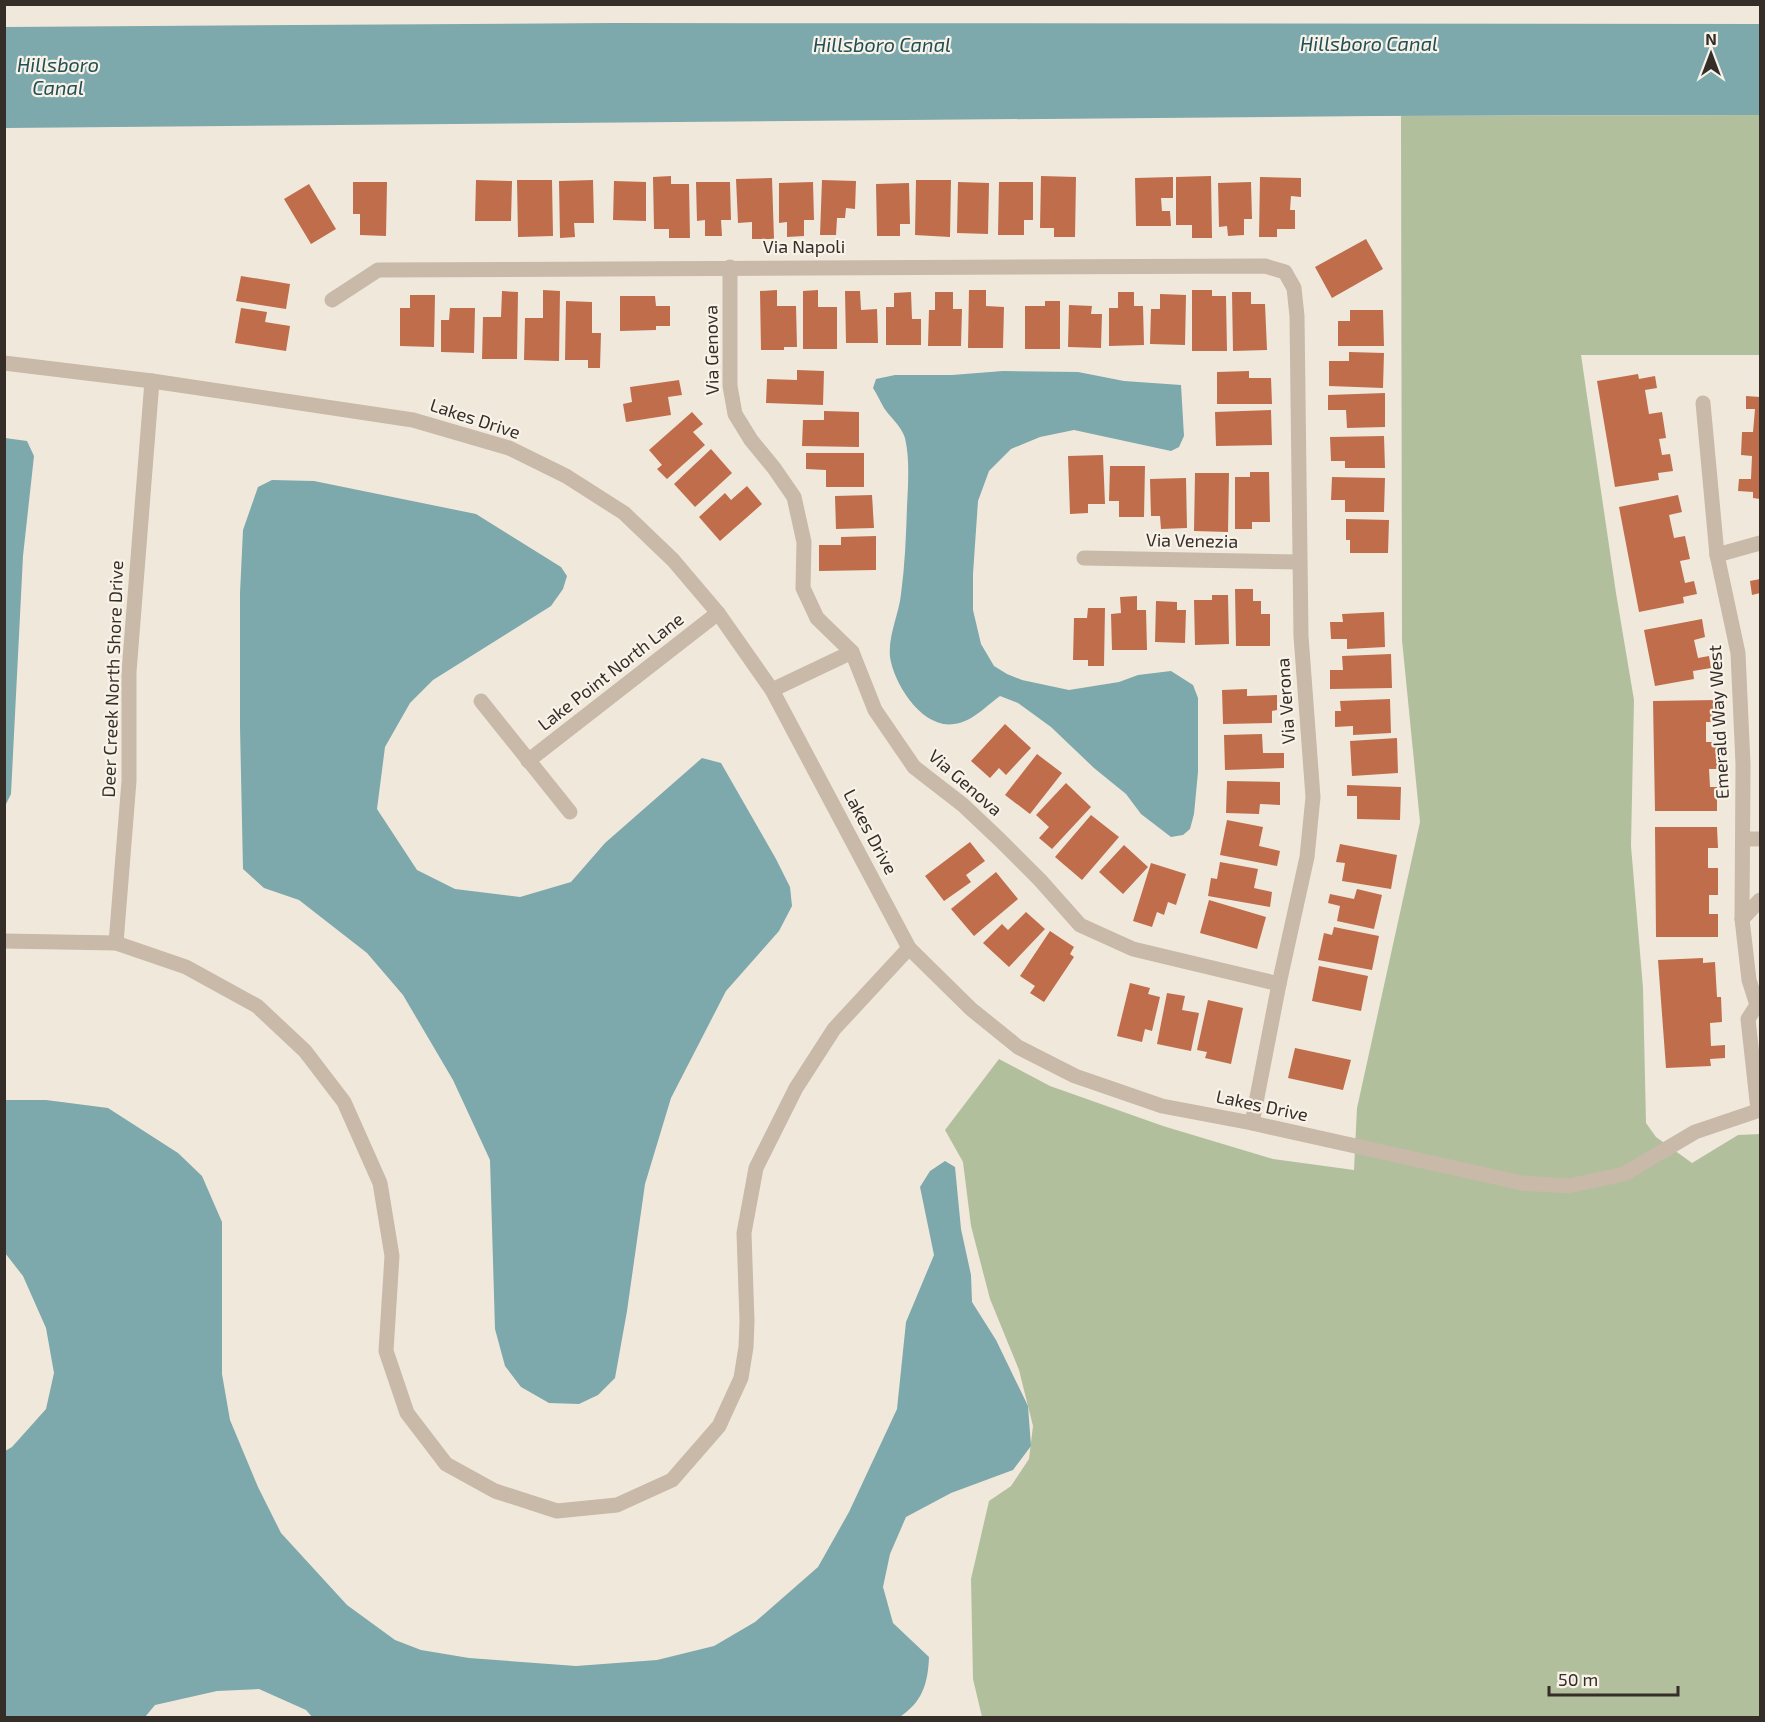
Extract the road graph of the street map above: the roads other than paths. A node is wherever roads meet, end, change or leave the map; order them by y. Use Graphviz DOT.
graph roads {
  1 [pos="730,267"];
  2 [pos="1285,272"];
  3 [pos="332,300"];
  4 [pos="4,363"];
  5 [pos="152,381"];
  6 [pos="1703,403"];
  7 [pos="1761,543"];
  8 [pos="1717,555"];
  9 [pos="1084,558"];
  10 [pos="1299,562"];
  11 [pos="718,613"];
  12 [pos="852,652"];
  13 [pos="772,690"];
  14 [pos="481,701"];
  15 [pos="528,761"];
  16 [pos="570,812"];
  17 [pos="1743,839"];
  18 [pos="1761,839"];
  19 [pos="1761,900"];
  20 [pos="1742,919"];
  21 [pos="4,941"];
  22 [pos="116,943"];
  23 [pos="909,948"];
  24 [pos="1279,984"];
  25 [pos="1759,1006"];
  26 [pos="1759,1110"];
  27 [pos="1252,1124"];
  1 -- 2 [label="street, Via Napoli"];
  1 -- 3 [label="street, Via Napoli"];
  1 -- 12 [label="street, Via Genova"];
  2 -- 10 [label="street, Via Verona"];
  4 -- 5 [label="street, Lakes Drive"];
  5 -- 11 [label="street, Lakes Drive"];
  5 -- 22 [label="street, Deer Creek North Shore Drive"];
  6 -- 8 [label="street, Emerald Way West"];
  7 -- 8 [label="street"];
  8 -- 17 [label="street, Emerald Way West"];
  9 -- 10 [label="street, Via Venezia"];
  10 -- 24 [label="street, Via Verona"];
  11 -- 13 [label="street, Lakes Drive"];
  11 -- 15 [label="street, Lake Point North Lane"];
  12 -- 13 [label="street"];
  12 -- 24 [label="street, Via Genova"];
  13 -- 23 [label="street, Lakes Drive"];
  14 -- 15 [label="street"];
  15 -- 16 [label="street"];
  17 -- 18 [label="street"];
  17 -- 20 [label="street, Emerald Way West"];
  19 -- 20 [label="street"];
  20 -- 25 [label="street, Emerald Way West"];
  21 -- 22 [label="street"];
  22 -- 23 [label="street"];
  23 -- 27 [label="street, Lakes Drive"];
  24 -- 27 [label="street, Via Verona"];
  25 -- 26 [label="street, Emerald Way West"];
  26 -- 27 [label="street, Lakes Drive"];
}
